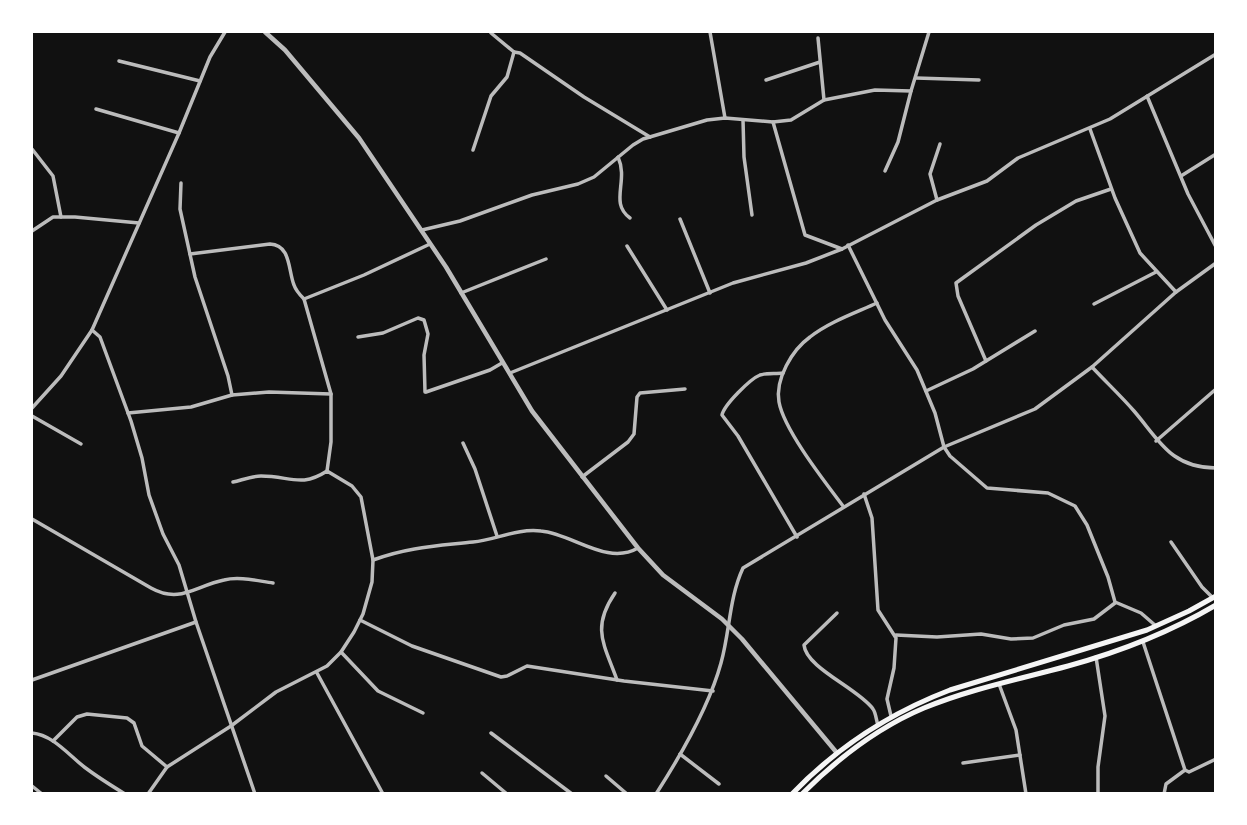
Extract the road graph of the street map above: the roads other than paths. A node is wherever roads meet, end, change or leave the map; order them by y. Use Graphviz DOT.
graph roads {
  1 [pos="225,32"];
  2 [pos="265,32"];
  3 [pos="710,32"];
  4 [pos="929,32"];
  5 [pos="491,33"];
  6 [pos="818,38"];
  7 [pos="514,52"];
  8 [pos="1216,54"];
  9 [pos="119,61"];
  10 [pos="820,62"];
  11 [pos="916,78"];
  12 [pos="766,80"];
  13 [pos="979,80"];
  14 [pos="200,81"];
  15 [pos="911,91"];
  16 [pos="1147,96"];
  17 [pos="824,100"];
  18 [pos="96,109"];
  19 [pos="725,118"];
  20 [pos="743,120"];
  21 [pos="772,122"];
  22 [pos="1090,129"];
  23 [pos="179,133"];
  24 [pos="650,137"];
  25 [pos="940,145"];
  26 [pos="32,149"];
  27 [pos="473,149"];
  28 [pos="1216,154"];
  29 [pos="618,157"];
  30 [pos="886,171"];
  31 [pos="1181,176"];
  32 [pos="181,183"];
  33 [pos="1111,189"];
  34 [pos="937,200"];
  35 [pos="752,215"];
  36 [pos="61,217"];
  37 [pos="630,218"];
  38 [pos="680,219"];
  39 [pos="139,223"];
  40 [pos="422,230"];
  41 [pos="32,231"];
  42 [pos="430,244"];
  43 [pos="848,245"];
  44 [pos="627,246"];
  45 [pos="1216,247"];
  46 [pos="842,249"];
  47 [pos="190,254"];
  48 [pos="546,259"];
  49 [pos="1216,264"];
  50 [pos="1156,272"];
  51 [pos="1176,292"];
  52 [pos="461,293"];
  53 [pos="710,293"];
  54 [pos="304,299"];
  55 [pos="877,303"];
  56 [pos="1094,304"];
  57 [pos="667,310"];
  58 [pos="92,330"];
  59 [pos="1035,331"];
  60 [pos="358,337"];
  61 [pos="986,361"];
  62 [pos="502,363"];
  63 [pos="1092,367"];
  64 [pos="508,373"];
  65 [pos="784,373"];
  66 [pos="685,389"];
  67 [pos="1216,389"];
  68 [pos="926,391"];
  69 [pos="331,394"];
  70 [pos="232,395"];
  71 [pos="32,408"];
  72 [pos="128,414"];
  73 [pos="32,416"];
  74 [pos="1156,441"];
  75 [pos="463,443"];
  76 [pos="81,444"];
  77 [pos="944,447"];
  78 [pos="1216,468"];
  79 [pos="327,471"];
  80 [pos="582,477"];
  81 [pos="233,482"];
  82 [pos="864,494"];
  83 [pos="843,506"];
  84 [pos="32,519"];
  85 [pos="497,536"];
  86 [pos="797,537"];
  87 [pos="1171,542"];
  88 [pos="638,548"];
  89 [pos="373,560"];
  90 [pos="273,583"];
  91 [pos="187,592"];
  92 [pos="615,593"];
  93 [pos="1215,600"];
  94 [pos="1115,602"];
  95 [pos="837,613"];
  96 [pos="360,620"];
  97 [pos="196,622"];
  98 [pos="728,625"];
  99 [pos="1156,626"];
  100 [pos="895,635"];
  101 [pos="1142,640"];
  102 [pos="341,652"];
  103 [pos="1096,656"];
  104 [pos="317,673"];
  105 [pos="32,680"];
  106 [pos="617,680"];
  107 [pos="999,684"];
  108 [pos="713,691"];
  109 [pos="423,713"];
  110 [pos="891,716"];
  111 [pos="878,725"];
  112 [pos="231,726"];
  113 [pos="32,731"];
  114 [pos="491,733"];
  115 [pos="53,741"];
  116 [pos="838,753"];
  117 [pos="680,754"];
  118 [pos="1020,755"];
  119 [pos="1216,759"];
  120 [pos="963,763"];
  121 [pos="167,767"];
  122 [pos="1185,770"];
  123 [pos="481,773"];
  124 [pos="606,776"];
  125 [pos="719,785"];
  126 [pos="32,786"];
  127 [pos="42,793"];
  128 [pos="125,793"];
  129 [pos="148,793"];
  130 [pos="255,793"];
  131 [pos="383,793"];
  132 [pos="507,793"];
  133 [pos="572,793"];
  134 [pos="627,793"];
  135 [pos="656,793"];
  136 [pos="792,793"];
  137 [pos="802,793"];
  138 [pos="1026,793"];
  139 [pos="1098,793"];
  140 [pos="1164,793"];
  1 -- 14 [label="street"];
  2 -- 40 [label="street"];
  3 -- 19 [label="street"];
  4 -- 11 [label="street"];
  5 -- 7 [label="street"];
  6 -- 10 [label="street"];
  7 -- 24 [label="street"];
  7 -- 27 [label="street"];
  8 -- 16 [label="street"];
  9 -- 14 [label="street"];
  10 -- 12 [label="street"];
  10 -- 17 [label="street"];
  11 -- 13 [label="street"];
  11 -- 15 [label="street"];
  14 -- 23 [label="street"];
  15 -- 17 [label="street"];
  15 -- 30 [label="street"];
  16 -- 22 [label="street"];
  16 -- 31 [label="street"];
  17 -- 21 [label="street"];
  18 -- 23 [label="street"];
  19 -- 20 [label="street"];
  19 -- 24 [label="street"];
  20 -- 21 [label="street"];
  20 -- 35 [label="street"];
  21 -- 46 [label="street"];
  22 -- 33 [label="street"];
  22 -- 34 [label="street"];
  23 -- 39 [label="street"];
  24 -- 29 [label="street"];
  25 -- 34 [label="street"];
  26 -- 36 [label="street"];
  28 -- 31 [label="street"];
  29 -- 37 [label="street"];
  29 -- 40 [label="street"];
  31 -- 45 [label="street"];
  32 -- 47 [label="street"];
  33 -- 50 [label="street"];
  33 -- 61 [label="street"];
  34 -- 43 [label="street"];
  36 -- 39 [label="street"];
  36 -- 41 [label="street"];
  38 -- 53 [label="street"];
  39 -- 58 [label="street"];
  40 -- 42 [label="street"];
  42 -- 52 [label="street"];
  42 -- 54 [label="street"];
  43 -- 46 [label="street"];
  43 -- 55 [label="street"];
  44 -- 57 [label="street"];
  46 -- 53 [label="street"];
  47 -- 54 [label="street"];
  47 -- 70 [label="street"];
  48 -- 52 [label="street"];
  49 -- 51 [label="street"];
  50 -- 51 [label="street"];
  50 -- 56 [label="street"];
  51 -- 63 [label="street"];
  52 -- 62 [label="street"];
  53 -- 57 [label="street"];
  54 -- 69 [label="street"];
  55 -- 65 [label="street"];
  55 -- 68 [label="street"];
  57 -- 64 [label="street"];
  58 -- 71 [label="street"];
  58 -- 72 [label="street"];
  59 -- 61 [label="street"];
  60 -- 62 [label="street"];
  61 -- 68 [label="street"];
  62 -- 64 [label="street"];
  63 -- 74 [label="street"];
  63 -- 77 [label="street"];
  64 -- 80 [label="street"];
  65 -- 83 [label="street"];
  65 -- 86 [label="street"];
  66 -- 80 [label="street"];
  67 -- 74 [label="street"];
  68 -- 77 [label="street"];
  69 -- 70 [label="street"];
  69 -- 79 [label="street"];
  70 -- 72 [label="street"];
  72 -- 91 [label="street"];
  73 -- 76 [label="street"];
  74 -- 78 [label="street"];
  75 -- 85 [label="street"];
  77 -- 82 [label="street"];
  77 -- 94 [label="street"];
  79 -- 81 [label="street"];
  79 -- 89 [label="street"];
  80 -- 88 [label="street"];
  82 -- 83 [label="street"];
  82 -- 100 [label="street"];
  83 -- 86 [label="street"];
  84 -- 91 [label="street"];
  85 -- 88 [label="street"];
  85 -- 89 [label="street"];
  86 -- 98 [label="street"];
  87 -- 93 [label="street"];
  88 -- 98 [label="street"];
  89 -- 96 [label="street"];
  90 -- 91 [label="street"];
  91 -- 97 [label="street"];
  92 -- 106 [label="street"];
  93 -- 99 [label="main road"];
  93 -- 101 [label="main road"];
  94 -- 99 [label="street"];
  94 -- 100 [label="street"];
  95 -- 111 [label="street"];
  96 -- 102 [label="street"];
  96 -- 106 [label="street"];
  97 -- 105 [label="street"];
  97 -- 112 [label="street"];
  98 -- 108 [label="street"];
  98 -- 116 [label="street"];
  99 -- 110 [label="main road"];
  100 -- 110 [label="street"];
  101 -- 103 [label="main road"];
  101 -- 122 [label="street"];
  102 -- 104 [label="street"];
  102 -- 109 [label="street"];
  103 -- 107 [label="main road"];
  103 -- 139 [label="street"];
  104 -- 112 [label="street"];
  104 -- 131 [label="street"];
  106 -- 108 [label="street"];
  107 -- 118 [label="street"];
  107 -- 137 [label="main road"];
  108 -- 117 [label="street"];
  110 -- 111 [label="main road"];
  111 -- 116 [label="main road"];
  112 -- 121 [label="street"];
  112 -- 130 [label="street"];
  113 -- 115 [label="street"];
  114 -- 133 [label="street"];
  115 -- 121 [label="street"];
  115 -- 128 [label="street"];
  116 -- 136 [label="main road"];
  117 -- 125 [label="street"];
  117 -- 135 [label="street"];
  118 -- 120 [label="street"];
  118 -- 138 [label="street"];
  119 -- 122 [label="street"];
  121 -- 129 [label="street"];
  122 -- 140 [label="street"];
  123 -- 132 [label="street"];
  124 -- 134 [label="street"];
  126 -- 127 [label="street"];
}
